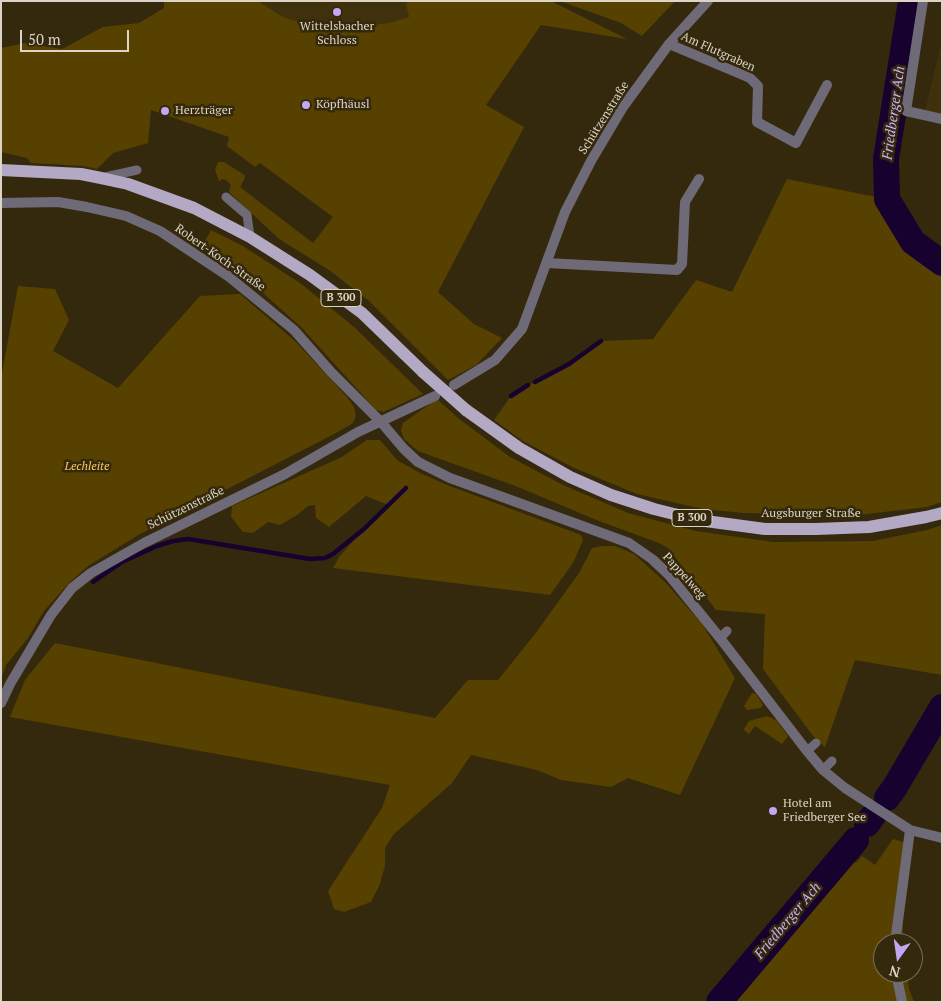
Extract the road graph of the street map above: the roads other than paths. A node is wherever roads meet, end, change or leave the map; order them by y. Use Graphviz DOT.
graph roads {
  1 [pos="708,1"];
  2 [pos="923,1"];
  3 [pos="669,44"];
  4 [pos="827,85"];
  5 [pos="942,119"];
  6 [pos="1,170"];
  7 [pos="137,170"];
  8 [pos="102,178"];
  9 [pos="699,179"];
  10 [pos="226,196"];
  11 [pos="1,203"];
  12 [pos="250,237"];
  13 [pos="547,263"];
  14 [pos="454,385"];
  15 [pos="435,396"];
  16 [pos="381,422"];
  17 [pos="942,513"];
  18 [pos="1,703"];
  19 [pos="816,743"];
  20 [pos="807,751"];
  21 [pos="832,761"];
  22 [pos="823,770"];
  23 [pos="910,830"];
  24 [pos="942,838"];
  25 [pos="896,933"];
  26 [pos="898,983"];
  27 [pos="902,1002"];
  1 -- 3 [label="street, Schützenstraße"];
  2 -- 5 [label="street"];
  3 -- 4 [label="street, Am Flutgraben"];
  3 -- 13 [label="street, Schützenstraße"];
  6 -- 8 [label="main road, B 300"];
  7 -- 8 [label="lane"];
  8 -- 12 [label="main road, B 300"];
  9 -- 13 [label="street"];
  10 -- 12 [label="lane"];
  11 -- 16 [label="street, Robert-Koch-Straße"];
  12 -- 17 [label="main road, Augsburger Straße / B 300, bridge"];
  13 -- 14 [label="street, Schützenstraße"];
  15 -- 16 [label="street, Schützenstraße"];
  16 -- 18 [label="street, Schützenstraße"];
  16 -- 20 [label="street, Pappelweg"];
  19 -- 20 [label="lane"];
  20 -- 22 [label="street, Pappelweg"];
  21 -- 22 [label="lane"];
  22 -- 23 [label="street, Pappelweg"];
  23 -- 24 [label="street, Pappelweg"];
  23 -- 25 [label="street"];
  26 -- 27 [label="street"];
}
